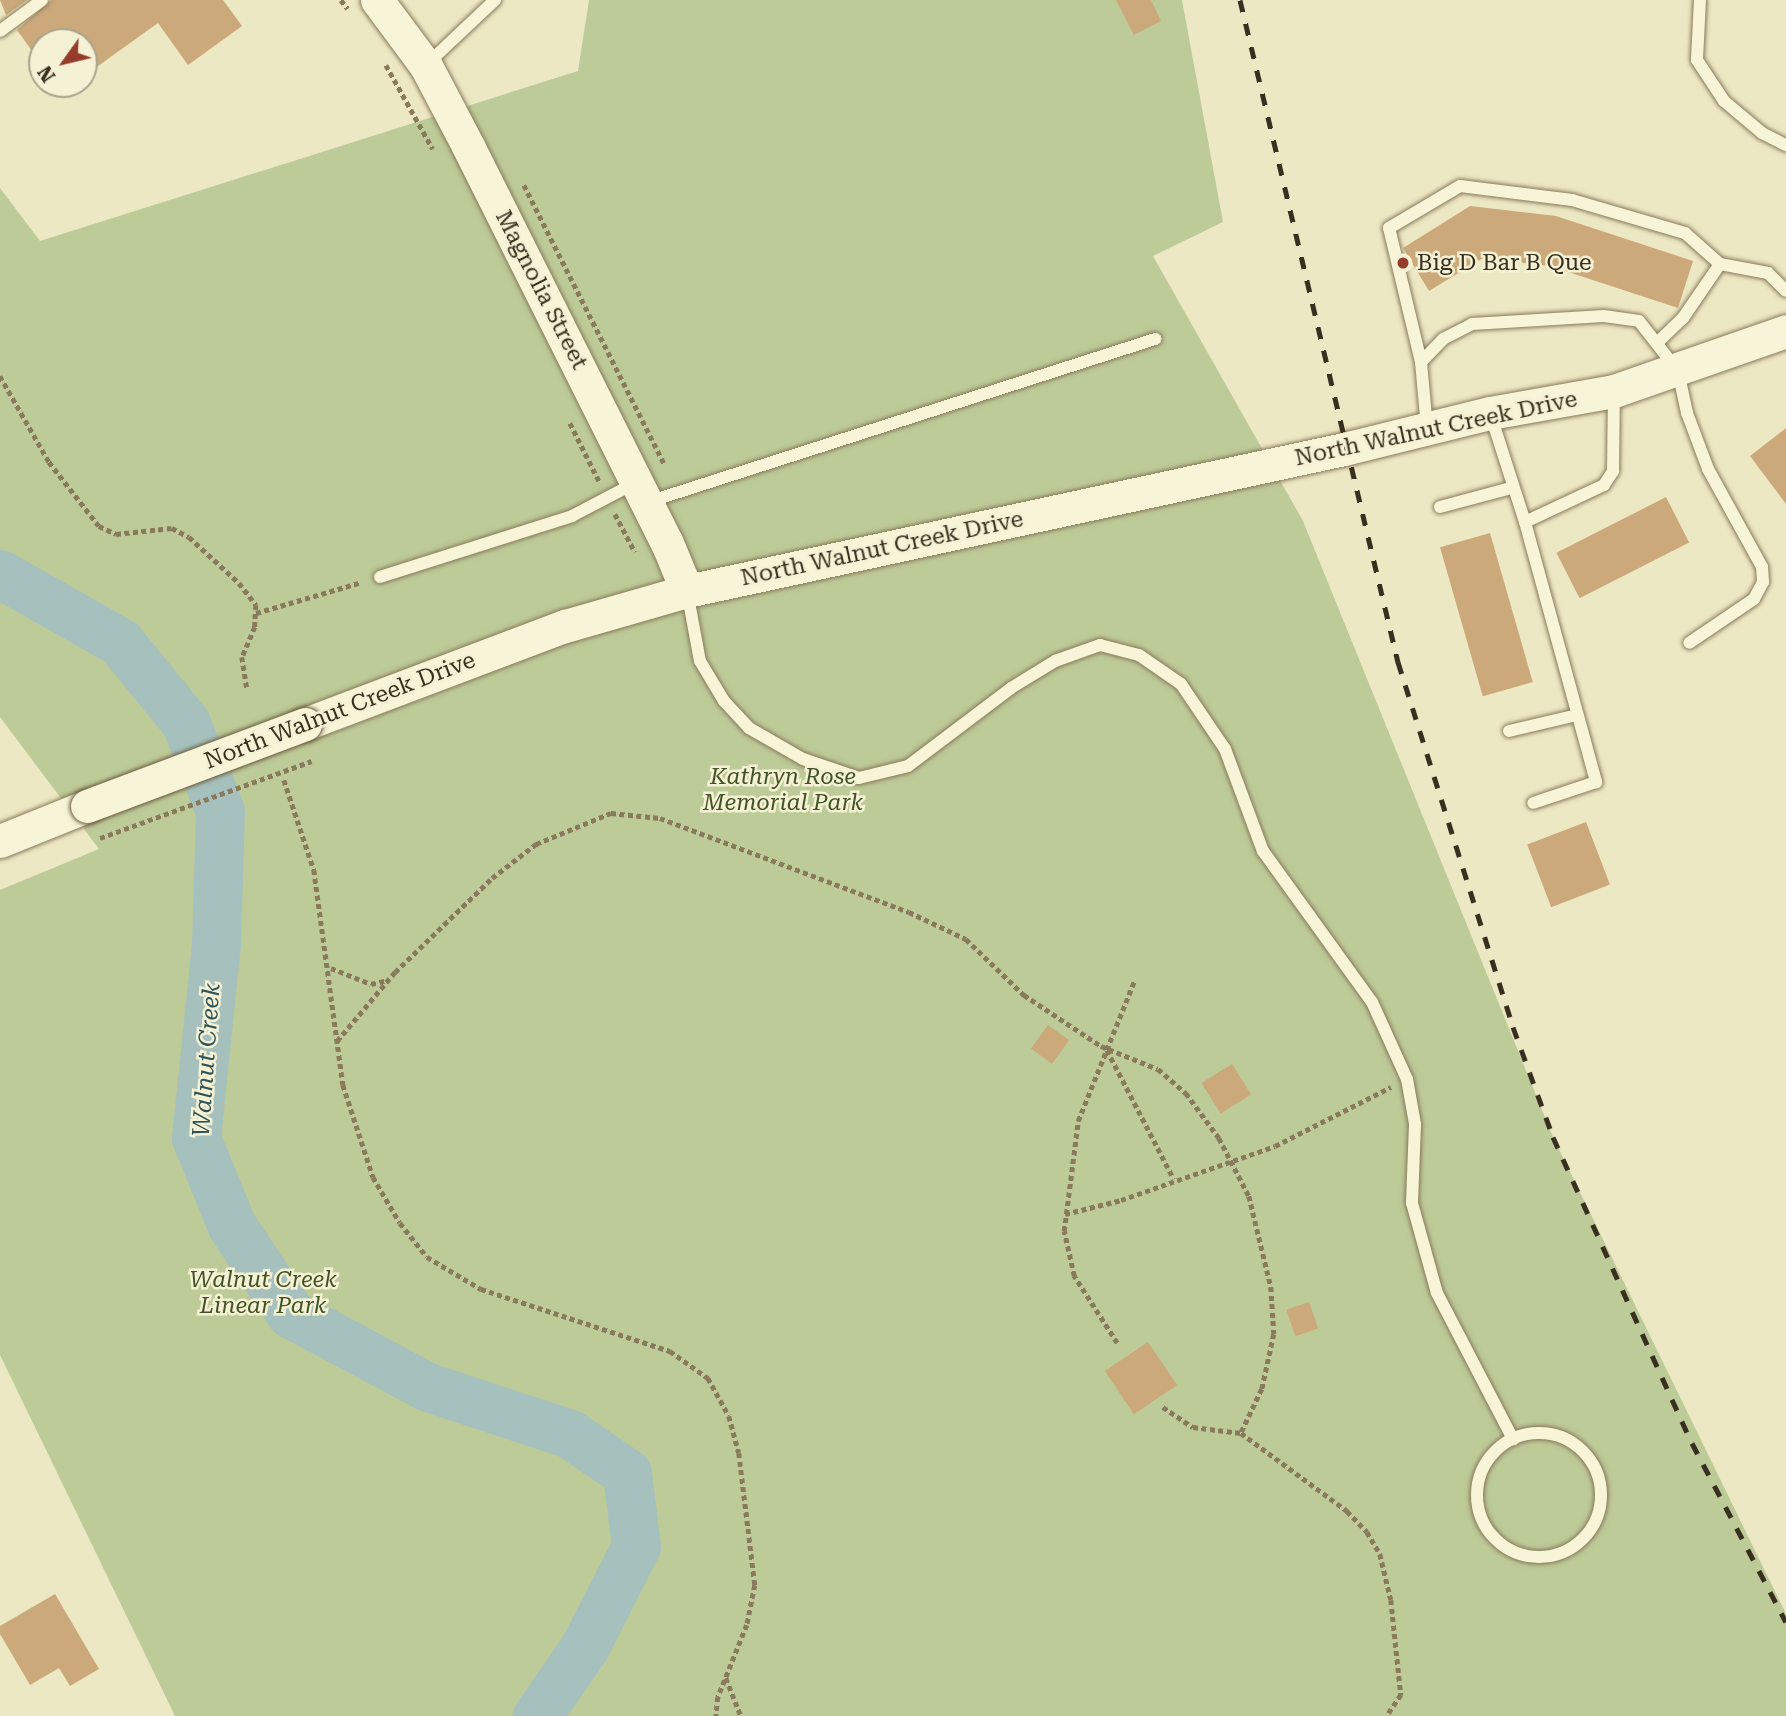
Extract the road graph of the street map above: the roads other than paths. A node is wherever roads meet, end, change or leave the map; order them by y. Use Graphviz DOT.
graph roads {
  1 [pos="42,0"];
  2 [pos="495,0"];
  3 [pos="1700,0"];
  4 [pos="367,10"];
  5 [pos="0,31"];
  6 [pos="426,66"];
  7 [pos="1786,145"];
  8 [pos="1720,264"];
  9 [pos="1786,291"];
  10 [pos="1783,338"];
  11 [pos="1155,340"];
  12 [pos="1658,342"];
  13 [pos="1421,362"];
  14 [pos="1678,371"];
  15 [pos="1614,391"];
  16 [pos="1490,413"];
  17 [pos="1427,430"];
  18 [pos="1511,488"];
  19 [pos="642,492"];
  20 [pos="1440,507"];
  21 [pos="1525,522"];
  22 [pos="380,577"];
  23 [pos="687,591"];
  24 [pos="1689,643"];
  25 [pos="1577,715"];
  26 [pos="1509,731"];
  27 [pos="1533,803"];
  28 [pos="0,841"];
  29 [pos="1513,1439"];
  1 -- 5 [label="lane"];
  2 -- 6 [label="lane"];
  3 -- 7 [label="lane"];
  4 -- 6 [label="main road, Magnolia Street"];
  6 -- 19 [label="main road, Magnolia Street"];
  8 -- 9 [label="lane"];
  8 -- 12 [label="lane"];
  8 -- 13 [label="lane"];
  10 -- 14 [label="main road, North Walnut Creek Drive"];
  11 -- 19 [label="lane"];
  12 -- 13 [label="lane"];
  12 -- 14 [label="lane"];
  13 -- 17 [label="lane"];
  14 -- 15 [label="main road, North Walnut Creek Drive"];
  14 -- 24 [label="lane"];
  15 -- 16 [label="main road, North Walnut Creek Drive"];
  15 -- 21 [label="lane"];
  16 -- 17 [label="main road, North Walnut Creek Drive"];
  16 -- 18 [label="lane"];
  17 -- 23 [label="main road, North Walnut Creek Drive"];
  18 -- 20 [label="lane"];
  18 -- 21 [label="lane"];
  19 -- 22 [label="lane"];
  19 -- 23 [label="main road, Magnolia Street"];
  21 -- 25 [label="lane"];
  23 -- 28 [label="main road, North Walnut Creek Drive, bridge"];
  23 -- 29 [label="lane"];
  25 -- 26 [label="lane"];
  25 -- 27 [label="lane"];
  29 -- 29 [label="lane"];
}
